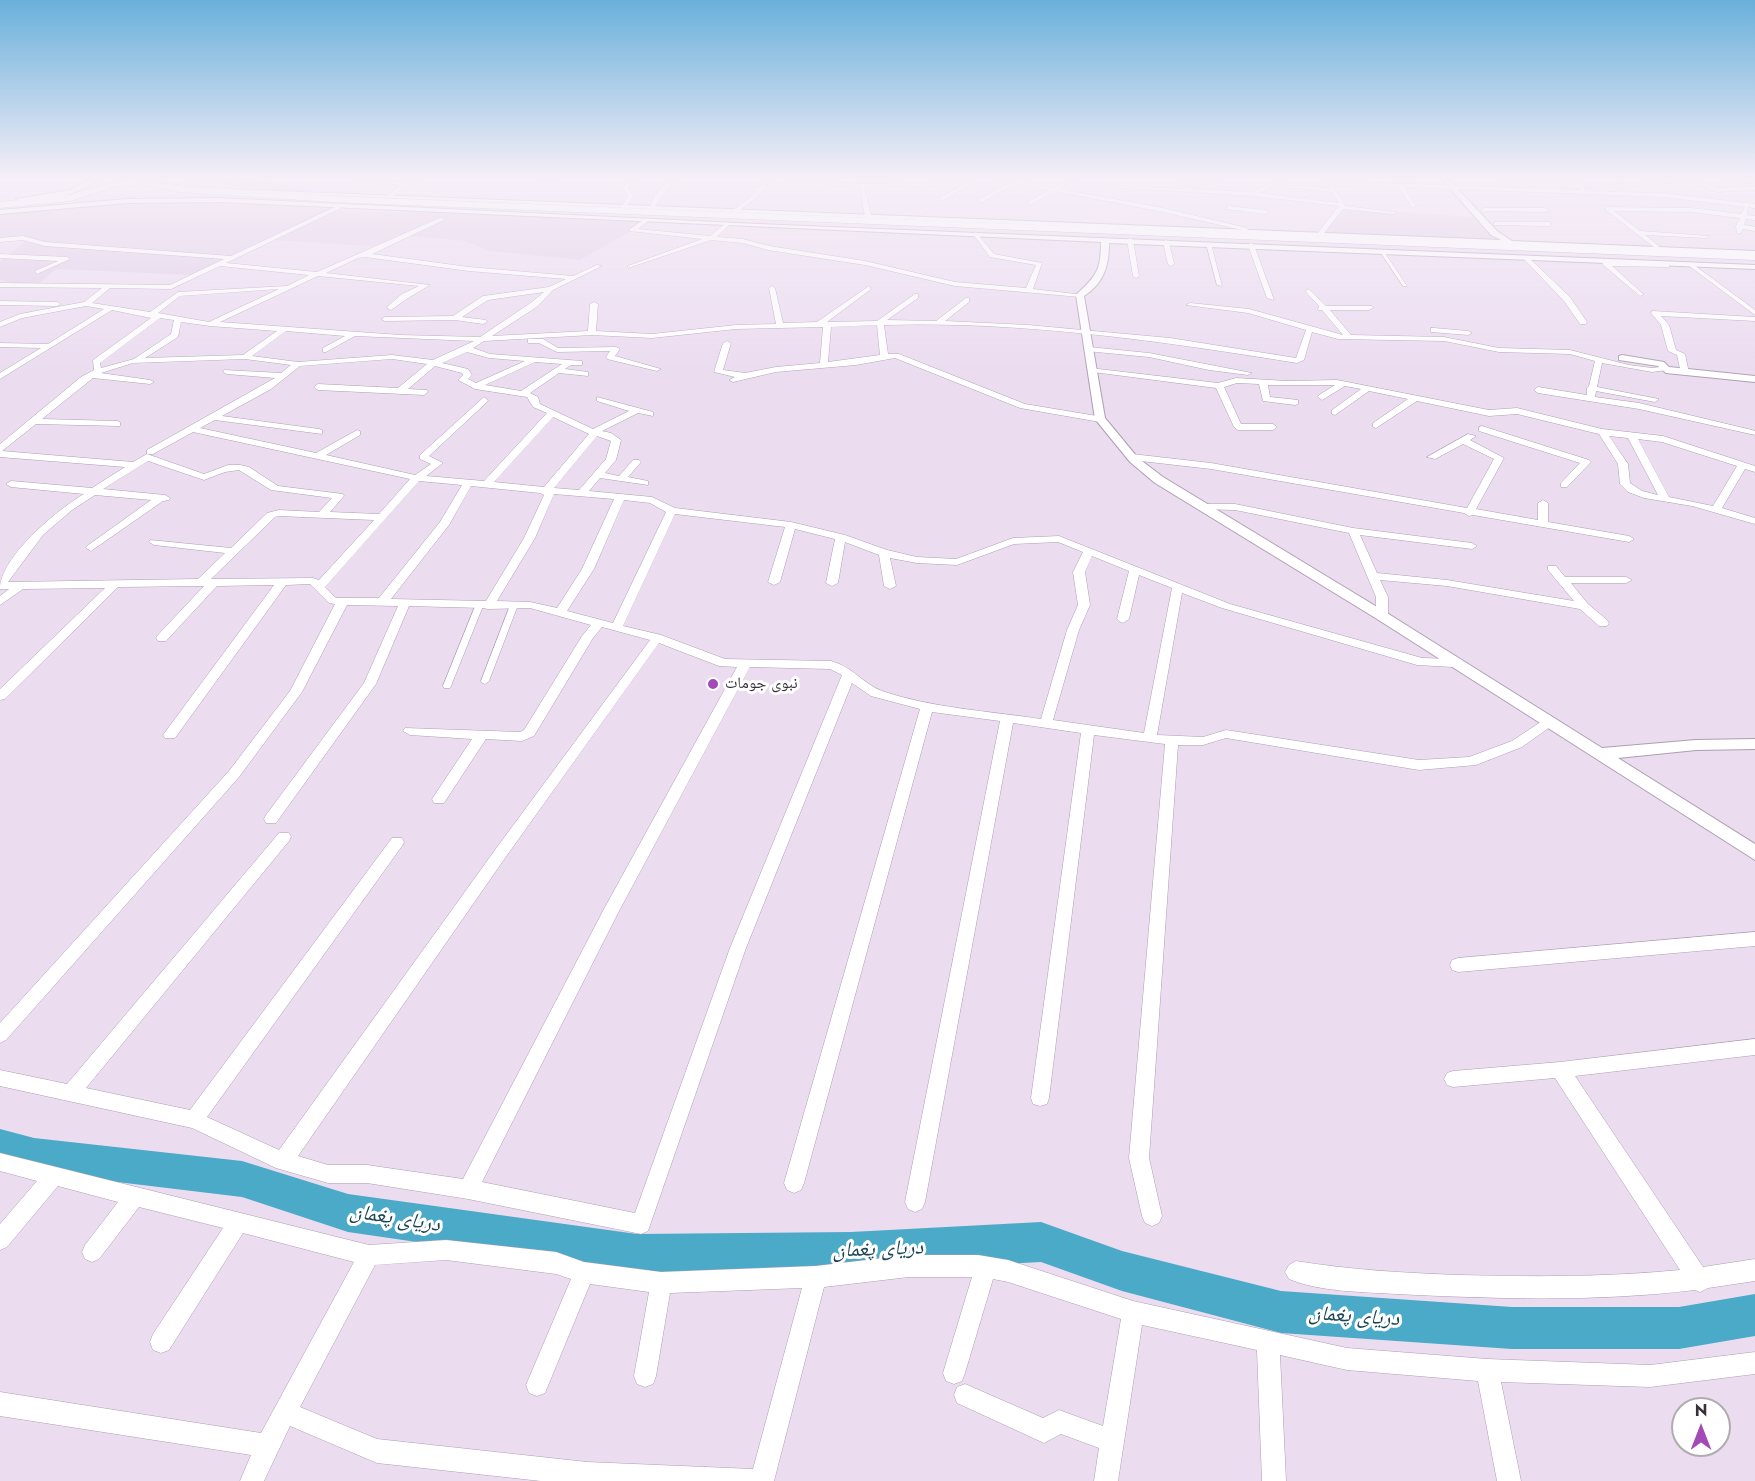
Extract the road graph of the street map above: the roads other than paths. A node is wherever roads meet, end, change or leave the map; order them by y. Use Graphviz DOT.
graph roads {
  1 [pos="59,245"];
  2 [pos="261,245"];
  3 [pos="386,245"];
  4 [pos="691,245"];
  5 [pos="761,245"];
  6 [pos="984,245"];
  7 [pos="1105,245"];
  8 [pos="1131,245"];
  9 [pos="1167,245"];
  10 [pos="1208,245"];
  11 [pos="1251,245"];
  12 [pos="1253,245"];
  13 [pos="1376,245"];
  14 [pos="1406,245"];
  15 [pos="1454,245"];
  16 [pos="1512,245"];
  17 [pos="1654,245"];
  18 [pos="1659,249"];
  19 [pos="1518,250"];
  20 [pos="1382,251"];
  21 [pos="365,255"];
  22 [pos="1755,255"];
  23 [pos="0,256"];
  24 [pos="233,259"];
  25 [pos="1755,262"];
  26 [pos="1662,263"];
  27 [pos="220,264"];
  28 [pos="1171,264"];
  29 [pos="1690,264"];
  30 [pos="599,266"];
  31 [pos="630,267"];
  32 [pos="1755,267"];
  33 [pos="37,272"];
  34 [pos="319,273"];
  35 [pos="78,276"];
  36 [pos="1136,276"];
  37 [pos="573,278"];
  38 [pos="0,285"];
  39 [pos="1220,285"];
  40 [pos="1405,285"];
  41 [pos="56,287"];
  42 [pos="291,287"];
  43 [pos="107,288"];
  44 [pos="772,288"];
  45 [pos="869,288"];
  46 [pos="551,289"];
  47 [pos="1029,290"];
  48 [pos="1309,291"];
  49 [pos="1640,294"];
  50 [pos="1080,295"];
  51 [pos="915,296"];
  52 [pos="1271,298"];
  53 [pos="966,300"];
  54 [pos="0,303"];
  55 [pos="86,304"];
  56 [pos="594,304"];
  57 [pos="1190,305"];
  58 [pos="64,307"];
  59 [pos="111,308"];
  60 [pos="391,308"];
  61 [pos="1322,308"];
  62 [pos="1370,308"];
  63 [pos="1755,314"];
  64 [pos="154,316"];
  65 [pos="455,318"];
  66 [pos="385,319"];
  67 [pos="1755,319"];
  68 [pos="178,320"];
  69 [pos="483,322"];
  70 [pos="1583,322"];
  71 [pos="938,323"];
  72 [pos="210,324"];
  73 [pos="881,324"];
  74 [pos="0,325"];
  75 [pos="780,326"];
  76 [pos="817,326"];
  77 [pos="827,326"];
  78 [pos="1312,328"];
  79 [pos="1420,329"];
  80 [pos="283,330"];
  81 [pos="592,333"];
  82 [pos="1086,333"];
  83 [pos="352,334"];
  84 [pos="1348,336"];
  85 [pos="400,337"];
  86 [pos="516,337"];
  87 [pos="481,339"];
  88 [pos="727,343"];
  89 [pos="1462,343"];
  90 [pos="0,345"];
  91 [pos="53,346"];
  92 [pos="467,349"];
  93 [pos="1089,349"];
  94 [pos="326,351"];
  95 [pos="1250,353"];
  96 [pos="387,354"];
  97 [pos="884,356"];
  98 [pos="245,357"];
  99 [pos="1622,358"];
  100 [pos="534,360"];
  101 [pos="1599,360"];
  102 [pos="133,361"];
  103 [pos="570,362"];
  104 [pos="434,363"];
  105 [pos="579,363"];
  106 [pos="824,363"];
  107 [pos="298,364"];
  108 [pos="1664,368"];
  109 [pos="657,369"];
  110 [pos="1093,370"];
  111 [pos="559,371"];
  112 [pos="227,372"];
  113 [pos="94,373"];
  114 [pos="1684,373"];
  115 [pos="585,374"];
  116 [pos="745,375"];
  117 [pos="284,376"];
  118 [pos="0,377"];
  119 [pos="1248,377"];
  120 [pos="1755,379"];
  121 [pos="733,380"];
  122 [pos="150,382"];
  123 [pos="1263,382"];
  124 [pos="1342,384"];
  125 [pos="475,386"];
  126 [pos="1219,386"];
  127 [pos="318,387"];
  128 [pos="1591,388"];
  129 [pos="1367,389"];
  130 [pos="1538,390"];
  131 [pos="400,391"];
  132 [pos="424,392"];
  133 [pos="524,393"];
  134 [pos="1323,397"];
  135 [pos="1414,398"];
  136 [pos="600,399"];
  137 [pos="1591,399"];
  138 [pos="1655,399"];
  139 [pos="484,400"];
  140 [pos="1295,402"];
  141 [pos="1440,403"];
  142 [pos="637,410"];
  143 [pos="1335,412"];
  144 [pos="552,413"];
  145 [pos="1495,413"];
  146 [pos="650,414"];
  147 [pos="1427,414"];
  148 [pos="212,417"];
  149 [pos="1100,420"];
  150 [pos="35,421"];
  151 [pos="117,424"];
  152 [pos="1376,425"];
  153 [pos="1273,427"];
  154 [pos="193,429"];
  155 [pos="1482,429"];
  156 [pos="319,432"];
  157 [pos="1602,432"];
  158 [pos="357,433"];
  159 [pos="594,433"];
  160 [pos="1752,433"];
  161 [pos="1632,436"];
  162 [pos="1463,440"];
  163 [pos="140,442"];
  164 [pos="0,449"];
  165 [pos="0,454"];
  166 [pos="149,454"];
  167 [pos="316,457"];
  168 [pos="1132,457"];
  169 [pos="1432,457"];
  170 [pos="636,462"];
  171 [pos="136,465"];
  172 [pos="1742,466"];
  173 [pos="1755,469"];
  174 [pos="598,475"];
  175 [pos="417,478"];
  176 [pos="621,479"];
  177 [pos="468,483"];
  178 [pos="645,483"];
  179 [pos="11,484"];
  180 [pos="486,485"];
  181 [pos="1564,485"];
  182 [pos="94,492"];
  183 [pos="545,492"];
  184 [pos="580,495"];
  185 [pos="620,497"];
  186 [pos="1665,499"];
  187 [pos="1543,503"];
  188 [pos="1203,507"];
  189 [pos="1716,510"];
  190 [pos="672,511"];
  191 [pos="1469,513"];
  192 [pos="322,515"];
  193 [pos="381,517"];
  194 [pos="1755,522"];
  195 [pos="791,525"];
  196 [pos="1543,525"];
  197 [pos="1353,531"];
  198 [pos="841,537"];
  199 [pos="1629,539"];
  200 [pos="154,542"];
  201 [pos="1472,546"];
  202 [pos="91,548"];
  203 [pos="1089,550"];
  204 [pos="234,551"];
  205 [pos="884,553"];
  206 [pos="1135,568"];
  207 [pos="1552,568"];
  208 [pos="1374,576"];
  209 [pos="1562,580"];
  210 [pos="1626,580"];
  211 [pos="283,581"];
  212 [pos="208,582"];
  213 [pos="774,582"];
  214 [pos="116,583"];
  215 [pos="832,583"];
  216 [pos="21,585"];
  217 [pos="0,586"];
  218 [pos="890,586"];
  219 [pos="1178,586"];
  220 [pos="318,588"];
  221 [pos="343,601"];
  222 [pos="0,602"];
  223 [pos="382,602"];
  224 [pos="405,603"];
  225 [pos="514,605"];
  226 [pos="483,606"];
  227 [pos="1584,606"];
  228 [pos="560,612"];
  229 [pos="1382,616"];
  230 [pos="1124,619"];
  231 [pos="600,622"];
  232 [pos="1603,623"];
  233 [pos="617,626"];
  234 [pos="162,638"];
  235 [pos="657,638"];
  236 [pos="1453,663"];
  237 [pos="744,666"];
  238 [pos="849,674"];
  239 [pos="485,681"];
  240 [pos="447,686"];
  241 [pos="0,696"];
  242 [pos="927,707"];
  243 [pos="1007,718"];
  244 [pos="1550,722"];
  245 [pos="1046,723"];
  246 [pos="1088,729"];
  247 [pos="410,731"];
  248 [pos="170,735"];
  249 [pos="481,736"];
  250 [pos="1150,738"];
  251 [pos="1172,741"];
  252 [pos="1755,744"];
  253 [pos="1600,754"];
  254 [pos="439,799"];
  255 [pos="271,819"];
  256 [pos="284,837"];
  257 [pos="397,842"];
  258 [pos="1755,853"];
  259 [pos="1755,939"];
  260 [pos="1458,965"];
  261 [pos="0,1035"];
  262 [pos="1755,1047"];
  263 [pos="1560,1070"];
  264 [pos="0,1078"];
  265 [pos="1453,1079"];
  266 [pos="71,1093"];
  267 [pos="1040,1098"];
  268 [pos="194,1120"];
  269 [pos="283,1161"];
  270 [pos="0,1162"];
  271 [pos="55,1175"];
  272 [pos="794,1183"];
  273 [pos="468,1189"];
  274 [pos="136,1195"];
  275 [pos="915,1202"];
  276 [pos="1152,1216"];
  277 [pos="238,1223"];
  278 [pos="0,1240"];
  279 [pos="92,1252"];
  280 [pos="369,1255"];
  281 [pos="978,1266"];
  282 [pos="1755,1270"];
  283 [pos="1296,1272"];
  284 [pos="585,1273"];
  285 [pos="816,1277"];
  286 [pos="1700,1281"];
  287 [pos="661,1282"];
  288 [pos="1133,1312"];
  289 [pos="1268,1341"];
  290 [pos="161,1342"];
  291 [pos="1755,1363"];
  292 [pos="1487,1370"];
  293 [pos="954,1373"];
  294 [pos="645,1376"];
  295 [pos="537,1385"];
  296 [pos="965,1395"];
  297 [pos="0,1404"];
  298 [pos="285,1412"];
  299 [pos="1113,1441"];
  300 [pos="267,1446"];
  301 [pos="586,1477"];
  302 [pos="252,1481"];
  303 [pos="755,1481"];
  304 [pos="762,1481"];
  305 [pos="1107,1481"];
  306 [pos="1274,1481"];
  307 [pos="1509,1481"];
  1 -- 24 [label="street"];
  2 -- 24 [label="street"];
  3 -- 21 [label="street"];
  4 -- 31 [label="street"];
  5 -- 47 [label="street"];
  6 -- 47 [label="street"];
  7 -- 50 [label="street"];
  8 -- 36 [label="street"];
  9 -- 28 [label="street"];
  10 -- 39 [label="street"];
  11 -- 52 [label="street"];
  12 -- 20 [label="street"];
  13 -- 19 [label="highway"];
  14 -- 19 [label="highway"];
  15 -- 19 [label="street"];
  16 -- 19 [label="street"];
  17 -- 18 [label="street"];
  18 -- 19 [label="street"];
  18 -- 22 [label="street"];
  19 -- 20 [label="street"];
  19 -- 22 [label="highway"];
  19 -- 25 [label="highway"];
  19 -- 26 [label="street"];
  19 -- 70 [label="street"];
  20 -- 40 [label="street"];
  21 -- 34 [label="street"];
  21 -- 37 [label="street"];
  23 -- 33 [label="street"];
  24 -- 27 [label="street"];
  26 -- 29 [label="street"];
  26 -- 49 [label="street"];
  27 -- 34 [label="street"];
  27 -- 43 [label="street"];
  29 -- 32 [label="street"];
  29 -- 63 [label="street"];
  30 -- 37 [label="street"];
  34 -- 42 [label="street"];
  34 -- 60 [label="street"];
  35 -- 41 [label="street"];
  37 -- 46 [label="street"];
  38 -- 41 [label="street"];
  41 -- 43 [label="street"];
  42 -- 64 [label="street"];
  42 -- 72 [label="street"];
  43 -- 55 [label="street"];
  44 -- 75 [label="street"];
  45 -- 76 [label="street"];
  46 -- 65 [label="street"];
  46 -- 87 [label="street"];
  47 -- 50 [label="street"];
  48 -- 61 [label="street"];
  50 -- 82 [label="street"];
  51 -- 73 [label="street"];
  53 -- 71 [label="street"];
  54 -- 58 [label="street"];
  55 -- 58 [label="street"];
  55 -- 59 [label="street"];
  56 -- 81 [label="street"];
  57 -- 78 [label="street"];
  58 -- 74 [label="street"];
  59 -- 64 [label="street"];
  59 -- 91 [label="street"];
  61 -- 62 [label="street"];
  61 -- 84 [label="street"];
  64 -- 68 [label="street"];
  64 -- 113 [label="street"];
  65 -- 66 [label="street"];
  65 -- 69 [label="street"];
  67 -- 114 [label="street"];
  68 -- 72 [label="street"];
  68 -- 102 [label="street"];
  71 -- 73 [label="street"];
  71 -- 82 [label="street"];
  72 -- 80 [label="street"];
  73 -- 77 [label="street"];
  73 -- 97 [label="street"];
  75 -- 76 [label="street"];
  75 -- 81 [label="street"];
  76 -- 77 [label="street"];
  77 -- 106 [label="street"];
  78 -- 84 [label="street"];
  78 -- 95 [label="street"];
  79 -- 89 [label="street"];
  80 -- 83 [label="street"];
  80 -- 98 [label="street"];
  81 -- 86 [label="street"];
  82 -- 93 [label="street"];
  82 -- 95 [label="street"];
  83 -- 85 [label="street"];
  83 -- 94 [label="street"];
  84 -- 89 [label="street"];
  85 -- 87 [label="street"];
  85 -- 96 [label="street"];
  86 -- 87 [label="street"];
  86 -- 109 [label="street"];
  87 -- 92 [label="street"];
  88 -- 116 [label="street"];
  89 -- 101 [label="street"];
  90 -- 91 [label="street"];
  91 -- 118 [label="street"];
  92 -- 100 [label="street"];
  92 -- 104 [label="street"];
  93 -- 110 [label="street"];
  93 -- 119 [label="street"];
  95 -- 119 [label="street"];
  97 -- 106 [label="street"];
  97 -- 149 [label="street"];
  98 -- 102 [label="street"];
  98 -- 107 [label="street"];
  99 -- 108 [label="street"];
  100 -- 103 [label="street"];
  100 -- 125 [label="street"];
  101 -- 108 [label="street"];
  101 -- 128 [label="street"];
  102 -- 113 [label="street"];
  103 -- 105 [label="street"];
  103 -- 111 [label="street"];
  104 -- 107 [label="street"];
  104 -- 125 [label="street"];
  104 -- 131 [label="street"];
  106 -- 116 [label="street"];
  107 -- 117 [label="street"];
  108 -- 114 [label="street"];
  110 -- 126 [label="street"];
  110 -- 149 [label="street"];
  111 -- 115 [label="street"];
  111 -- 133 [label="street"];
  112 -- 117 [label="street"];
  113 -- 122 [label="street"];
  113 -- 150 [label="street"];
  114 -- 120 [label="street"];
  116 -- 121 [label="street"];
  117 -- 148 [label="street"];
  119 -- 123 [label="street"];
  119 -- 126 [label="street"];
  123 -- 124 [label="street"];
  123 -- 140 [label="street"];
  124 -- 129 [label="street"];
  124 -- 134 [label="street"];
  125 -- 133 [label="street"];
  126 -- 153 [label="street"];
  127 -- 131 [label="street"];
  128 -- 137 [label="street"];
  128 -- 138 [label="street"];
  129 -- 135 [label="street"];
  129 -- 143 [label="street"];
  130 -- 137 [label="street"];
  131 -- 132 [label="street"];
  133 -- 144 [label="street"];
  135 -- 141 [label="street"];
  135 -- 152 [label="street"];
  136 -- 142 [label="street"];
  137 -- 160 [label="street"];
  139 -- 175 [label="street"];
  141 -- 145 [label="street"];
  141 -- 147 [label="street"];
  142 -- 146 [label="street"];
  142 -- 159 [label="street"];
  144 -- 159 [label="street"];
  144 -- 180 [label="street"];
  145 -- 155 [label="street"];
  145 -- 157 [label="street"];
  148 -- 154 [label="street"];
  148 -- 156 [label="street"];
  149 -- 168 [label="street"];
  150 -- 151 [label="street"];
  150 -- 164 [label="street"];
  154 -- 166 [label="street"];
  154 -- 167 [label="street"];
  155 -- 162 [label="street"];
  155 -- 181 [label="street"];
  157 -- 161 [label="street"];
  157 -- 186 [label="street"];
  158 -- 167 [label="street"];
  159 -- 174 [label="street"];
  159 -- 183 [label="street"];
  161 -- 172 [label="street"];
  161 -- 186 [label="street"];
  162 -- 169 [label="street"];
  162 -- 191 [label="street"];
  163 -- 166 [label="street"];
  165 -- 171 [label="street"];
  166 -- 171 [label="street"];
  166 -- 192 [label="street"];
  167 -- 175 [label="street"];
  168 -- 188 [label="street"];
  168 -- 191 [label="street"];
  170 -- 176 [label="street"];
  171 -- 182 [label="street"];
  172 -- 173 [label="street"];
  172 -- 189 [label="street"];
  174 -- 176 [label="street"];
  174 -- 184 [label="street"];
  175 -- 177 [label="street"];
  175 -- 193 [label="street"];
  176 -- 178 [label="street"];
  177 -- 180 [label="street"];
  177 -- 223 [label="street"];
  179 -- 182 [label="street"];
  180 -- 183 [label="street"];
  182 -- 202 [label="street"];
  182 -- 217 [label="street"];
  183 -- 184 [label="street"];
  183 -- 226 [label="street"];
  184 -- 185 [label="street"];
  185 -- 190 [label="street"];
  185 -- 228 [label="street"];
  186 -- 189 [label="street"];
  187 -- 196 [label="street"];
  188 -- 197 [label="street"];
  188 -- 229 [label="street"];
  189 -- 194 [label="street"];
  190 -- 195 [label="street"];
  190 -- 233 [label="street"];
  191 -- 196 [label="street"];
  192 -- 193 [label="street"];
  192 -- 204 [label="street"];
  193 -- 220 [label="street"];
  195 -- 198 [label="street"];
  195 -- 213 [label="street"];
  196 -- 199 [label="street"];
  197 -- 201 [label="street"];
  197 -- 208 [label="street"];
  198 -- 205 [label="street"];
  198 -- 215 [label="street"];
  200 -- 204 [label="street"];
  203 -- 205 [label="street"];
  203 -- 206 [label="street"];
  203 -- 245 [label="street"];
  204 -- 212 [label="street"];
  205 -- 218 [label="street"];
  206 -- 219 [label="street"];
  206 -- 230 [label="street"];
  207 -- 209 [label="street"];
  208 -- 227 [label="street"];
  208 -- 229 [label="street"];
  209 -- 210 [label="street"];
  209 -- 227 [label="street"];
  211 -- 212 [label="street"];
  211 -- 220 [label="street"];
  211 -- 248 [label="street"];
  212 -- 214 [label="street"];
  212 -- 234 [label="street"];
  214 -- 216 [label="street"];
  214 -- 241 [label="street"];
  216 -- 217 [label="street"];
  216 -- 222 [label="street"];
  219 -- 236 [label="street"];
  219 -- 250 [label="street"];
  220 -- 221 [label="street"];
  221 -- 223 [label="street"];
  221 -- 261 [label="street"];
  223 -- 224 [label="street"];
  224 -- 226 [label="street"];
  224 -- 255 [label="street"];
  225 -- 226 [label="street"];
  225 -- 228 [label="street"];
  225 -- 239 [label="street"];
  226 -- 240 [label="street"];
  227 -- 232 [label="street"];
  228 -- 231 [label="street"];
  229 -- 236 [label="street"];
  231 -- 233 [label="street"];
  231 -- 249 [label="street"];
  233 -- 235 [label="street"];
  235 -- 237 [label="street"];
  235 -- 269 [label="street"];
  236 -- 244 [label="street"];
  237 -- 238 [label="street"];
  237 -- 273 [label="street"];
  238 -- 242 [label="street"];
  238 -- 273 [label="street"];
  242 -- 243 [label="street"];
  242 -- 272 [label="street"];
  243 -- 245 [label="street"];
  243 -- 275 [label="street"];
  244 -- 251 [label="street"];
  244 -- 253 [label="street"];
  245 -- 246 [label="street"];
  246 -- 250 [label="street"];
  246 -- 267 [label="street"];
  247 -- 249 [label="street"];
  249 -- 254 [label="street"];
  250 -- 251 [label="street"];
  251 -- 276 [label="street"];
  252 -- 253 [label="street"];
  253 -- 258 [label="street"];
  256 -- 266 [label="street"];
  257 -- 268 [label="street"];
  259 -- 260 [label="street"];
  262 -- 263 [label="street"];
  263 -- 265 [label="street"];
  263 -- 286 [label="street"];
  264 -- 266 [label="street"];
  266 -- 268 [label="street"];
  268 -- 269 [label="street"];
  269 -- 273 [label="street"];
  270 -- 271 [label="street"];
  271 -- 274 [label="street"];
  271 -- 278 [label="street"];
  274 -- 277 [label="street"];
  274 -- 279 [label="street"];
  277 -- 280 [label="street"];
  277 -- 290 [label="street"];
  280 -- 284 [label="street"];
  280 -- 298 [label="street"];
  281 -- 285 [label="street"];
  281 -- 288 [label="street"];
  281 -- 293 [label="street"];
  282 -- 286 [label="street"];
  283 -- 286 [label="street"];
  284 -- 287 [label="street"];
  284 -- 295 [label="street"];
  285 -- 287 [label="street"];
  285 -- 304 [label="street"];
  287 -- 294 [label="street"];
  288 -- 289 [label="street"];
  288 -- 299 [label="street"];
  289 -- 292 [label="street"];
  289 -- 306 [label="street"];
  291 -- 292 [label="street"];
  292 -- 307 [label="street"];
  296 -- 299 [label="street"];
  297 -- 300 [label="street"];
  298 -- 300 [label="street"];
  298 -- 301 [label="street"];
  299 -- 305 [label="street"];
  300 -- 302 [label="street"];
  301 -- 303 [label="street"];
}
